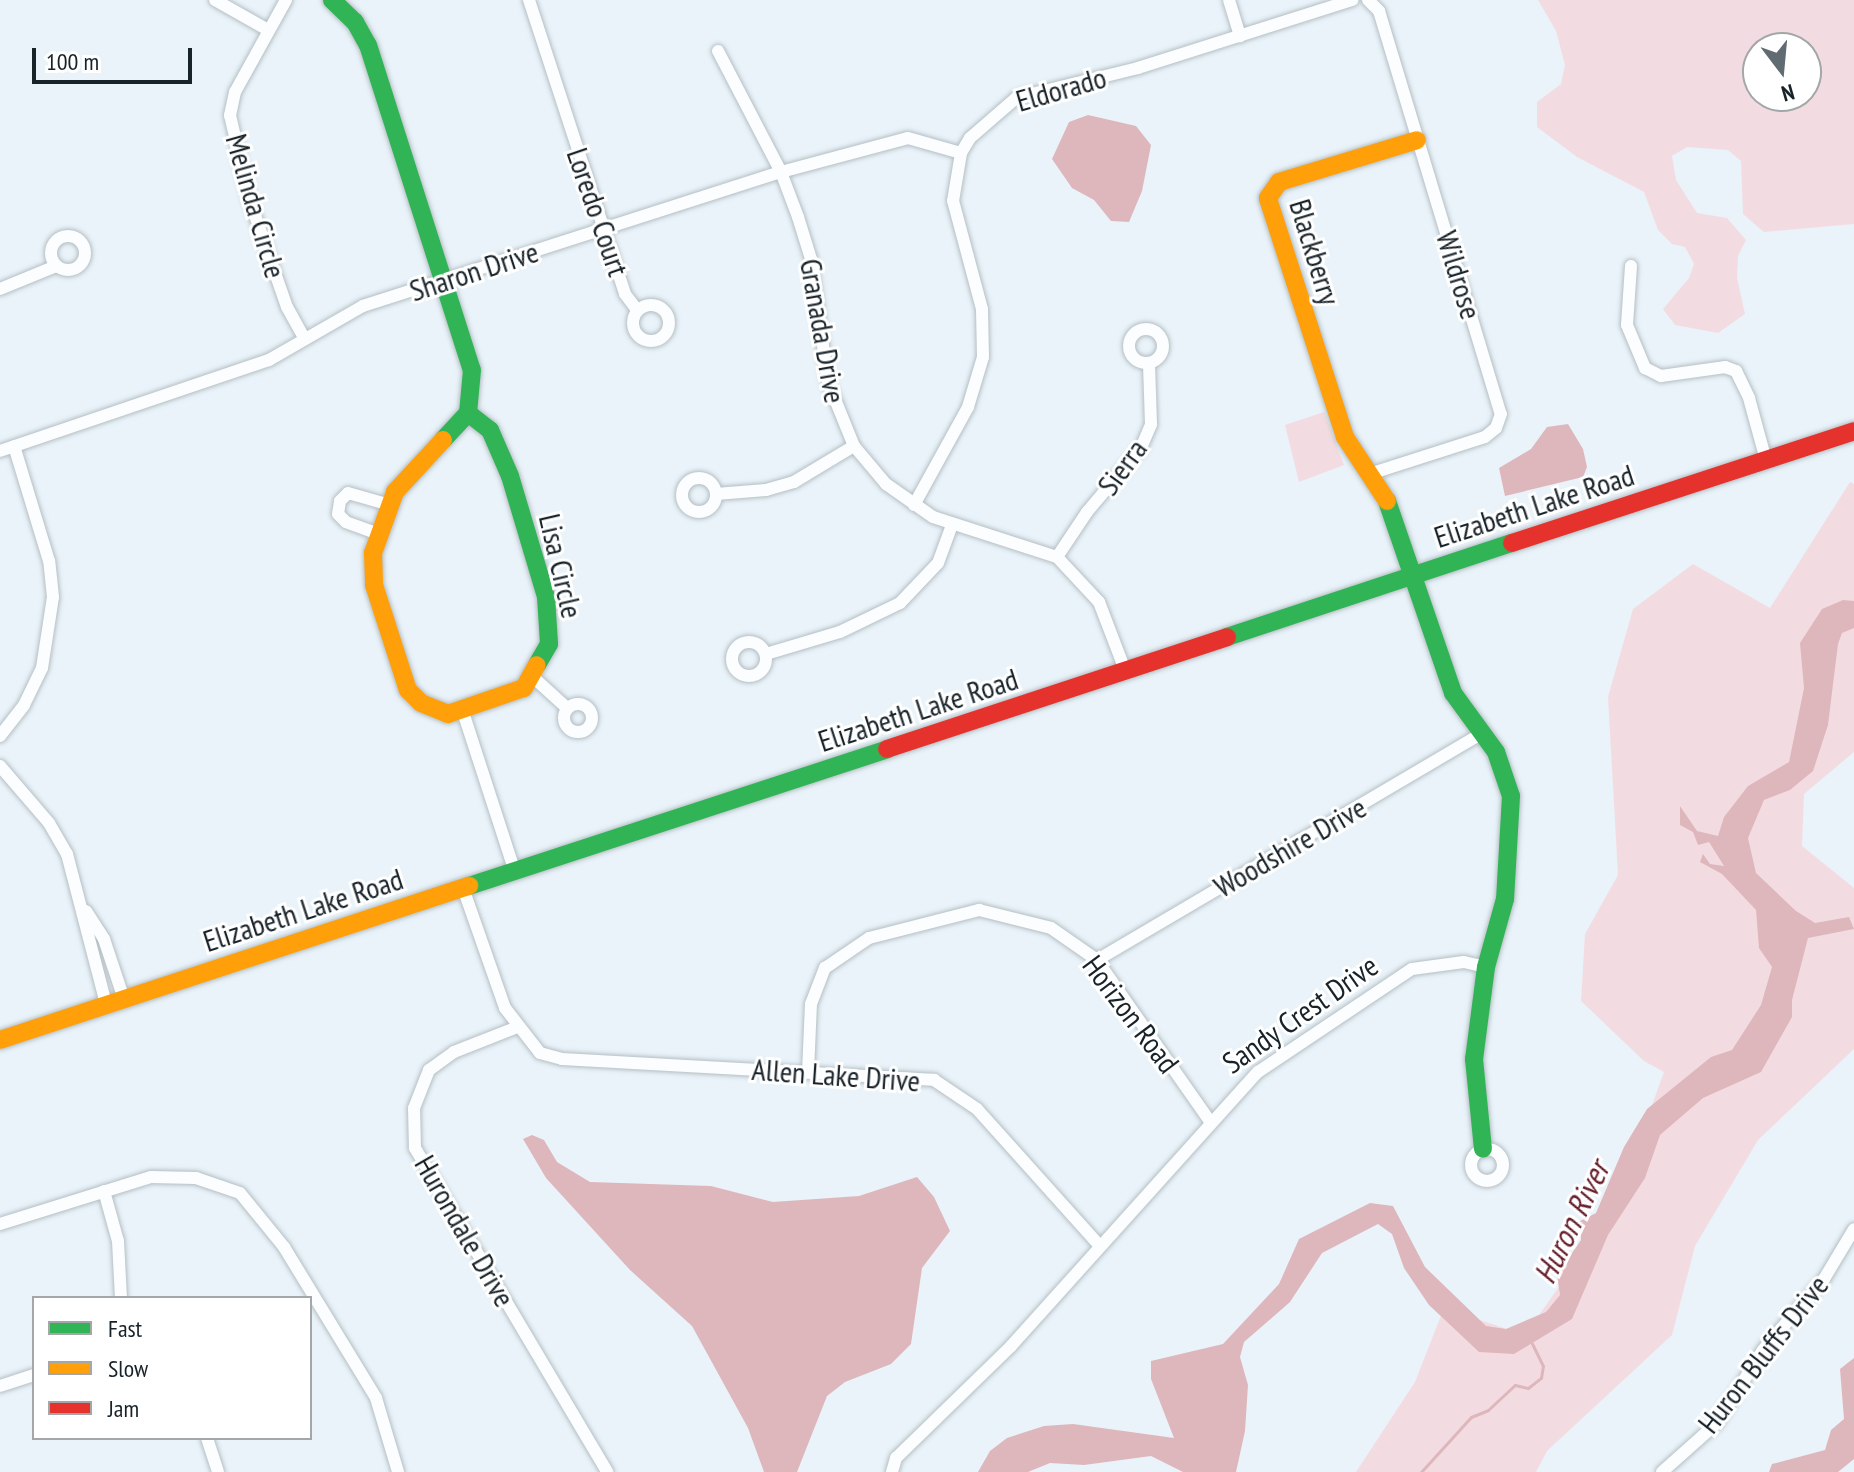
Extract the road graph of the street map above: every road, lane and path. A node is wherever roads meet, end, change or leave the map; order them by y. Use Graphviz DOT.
graph roads {
  1 [pos="215,0"];
  2 [pos="286,0"];
  3 [pos="332,0"];
  4 [pos="529,0"];
  5 [pos="1229,0"];
  6 [pos="1352,0"];
  7 [pos="1370,0"];
  8 [pos="268,30"];
  9 [pos="1240,36"];
  10 [pos="718,51"];
  11 [pos="1417,140"];
  12 [pos="961,153"];
  13 [pos="781,172"];
  14 [pos="604,229"];
  15 [pos="56,266"];
  16 [pos="1631,266"];
  17 [pos="444,281"];
  18 [pos="0,289"];
  19 [pos="637,310"];
  20 [pos="304,338"];
  21 [pos="1149,364"];
  22 [pos="468,413"];
  23 [pos="1854,431"];
  24 [pos="14,446"];
  25 [pos="854,446"];
  26 [pos="0,451"];
  27 [pos="1766,460"];
  28 [pos="1373,473"];
  29 [pos="716,494"];
  30 [pos="387,504"];
  31 [pos="914,505"];
  32 [pos="952,525"];
  33 [pos="376,533"];
  34 [pos="1057,557"];
  35 [pos="1415,574"];
  36 [pos="766,654"];
  37 [pos="1125,670"];
  38 [pos="534,678"];
  39 [pos="567,708"];
  40 [pos="463,712"];
  41 [pos="1482,733"];
  42 [pos="0,736"];
  43 [pos="0,766"];
  44 [pos="515,872"];
  45 [pos="463,888"];
  46 [pos="84,909"];
  47 [pos="1097,960"];
  48 [pos="1486,967"];
  49 [pos="115,1002"];
  50 [pos="515,1028"];
  51 [pos="0,1040"];
  52 [pos="808,1072"];
  53 [pos="1209,1120"];
  54 [pos="1483,1149"];
  55 [pos="104,1191"];
  56 [pos="0,1224"];
  57 [pos="1854,1229"];
  58 [pos="1099,1245"];
  59 [pos="121,1296"];
  60 [pos="32,1376"];
  61 [pos="0,1386"];
  62 [pos="208,1440"];
  63 [pos="218,1472"];
  64 [pos="398,1472"];
  65 [pos="607,1472"];
  66 [pos="892,1472"];
  67 [pos="1662,1472"];
  1 -- 8 [label="street"];
  2 -- 8 [label="street, Melinda Circle"];
  3 -- 17 [label="street"];
  4 -- 14 [label="street, Loredo Court"];
  5 -- 9 [label="street"];
  6 -- 9 [label="street, Eldorado"];
  7 -- 11 [label="street, Wildrose"];
  8 -- 20 [label="street, Melinda Circle"];
  9 -- 12 [label="street, Eldorado"];
  10 -- 13 [label="street, Granada Drive"];
  11 -- 28 [label="street, Wildrose"];
  11 -- 28 [label="street, Blackberry"];
  12 -- 13 [label="street, Sharon Drive"];
  12 -- 31 [label="street, Eldorado"];
  13 -- 14 [label="street, Sharon Drive"];
  13 -- 25 [label="street, Granada Drive"];
  14 -- 17 [label="street, Sharon Drive"];
  14 -- 19 [label="street, Loredo Court"];
  15 -- 18 [label="street"];
  16 -- 27 [label="street"];
  17 -- 20 [label="street, Sharon Drive"];
  17 -- 22 [label="street"];
  20 -- 24 [label="street, Sharon Drive"];
  21 -- 34 [label="street, Sierra"];
  22 -- 30 [label="street"];
  22 -- 38 [label="street, Lisa Circle"];
  23 -- 27 [label="street, Elizabeth Lake Road"];
  24 -- 26 [label="street, Sharon Drive"];
  24 -- 42 [label="street"];
  25 -- 29 [label="street"];
  25 -- 31 [label="street, Granada Drive"];
  27 -- 35 [label="street, Elizabeth Lake Road"];
  28 -- 35 [label="street"];
  30 -- 33 [label="street"];
  30 -- 33 [label="street"];
  31 -- 32 [label="street, Granada Drive"];
  32 -- 34 [label="street, Granada Drive"];
  32 -- 36 [label="street"];
  33 -- 40 [label="street"];
  34 -- 37 [label="street"];
  35 -- 37 [label="street, Elizabeth Lake Road"];
  35 -- 41 [label="street"];
  37 -- 44 [label="street, Elizabeth Lake Road"];
  38 -- 39 [label="street"];
  38 -- 40 [label="street"];
  40 -- 44 [label="street"];
  41 -- 47 [label="street, Woodshire Drive"];
  41 -- 48 [label="street"];
  43 -- 46 [label="street"];
  44 -- 45 [label="street, Elizabeth Lake Road"];
  45 -- 49 [label="street, Elizabeth Lake Road"];
  45 -- 50 [label="street"];
  46 -- 49 [label="street"];
  46 -- 49 [label="street"];
  47 -- 52 [label="street, Horizon Road"];
  47 -- 53 [label="street, Horizon Road"];
  48 -- 53 [label="street, Sandy Crest Drive"];
  48 -- 54 [label="street"];
  49 -- 51 [label="street, Elizabeth Lake Road"];
  50 -- 52 [label="street, Allen Lake Drive"];
  50 -- 65 [label="street, Hurondale Drive"];
  52 -- 58 [label="street, Allen Lake Drive"];
  53 -- 58 [label="street, Sandy Crest Drive"];
  55 -- 56 [label="street"];
  55 -- 59 [label="street"];
  55 -- 64 [label="street"];
  57 -- 67 [label="street, Huron Bluffs Drive"];
  58 -- 66 [label="street, Sandy Crest Drive"];
  60 -- 61 [label="street"];
  62 -- 63 [label="street"];
}
